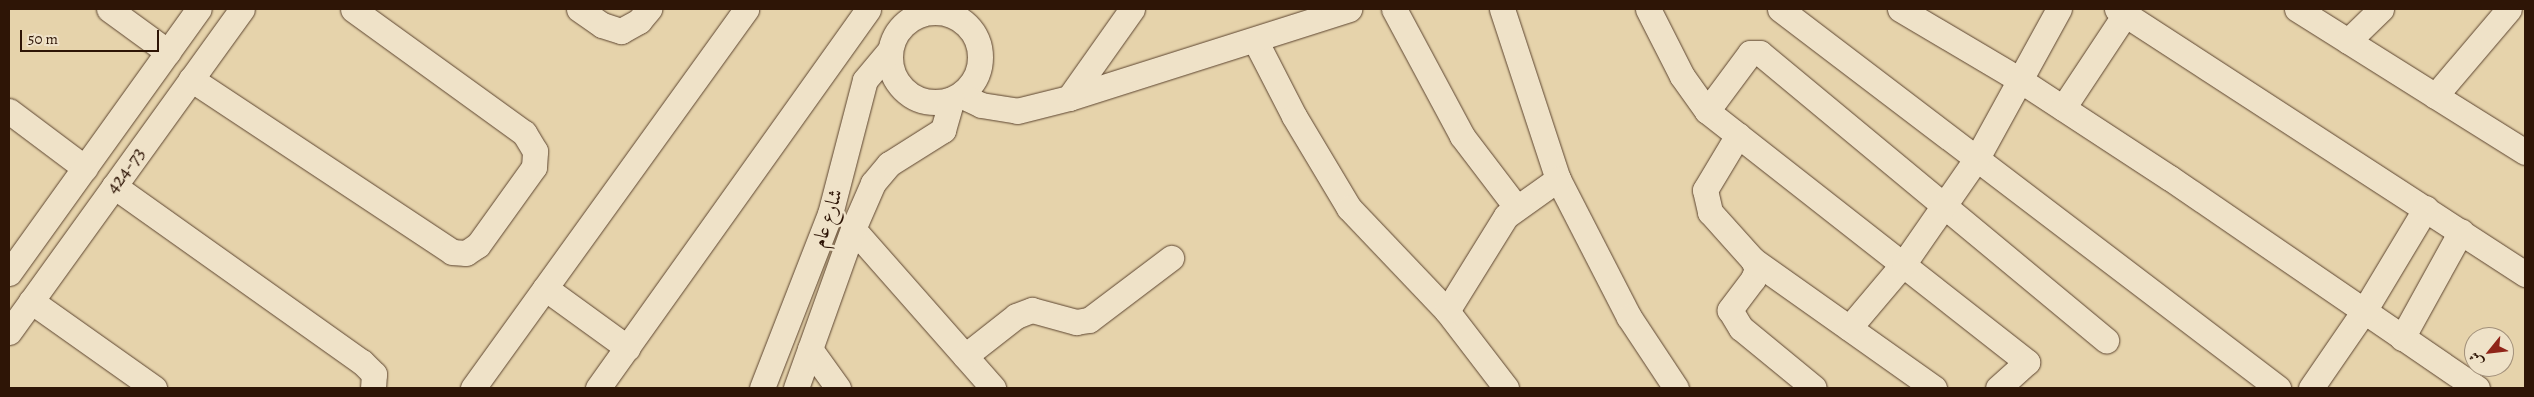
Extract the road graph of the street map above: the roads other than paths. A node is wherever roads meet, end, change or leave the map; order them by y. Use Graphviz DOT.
graph roads {
  1 [pos="109,9"];
  2 [pos="199,9"];
  3 [pos="242,9"];
  4 [pos="353,9"];
  5 [pos="579,9"];
  6 [pos="649,9"];
  7 [pos="746,9"];
  8 [pos="1132,9"];
  9 [pos="1349,9"];
  10 [pos="1394,9"];
  11 [pos="1502,9"];
  12 [pos="1648,9"];
  13 [pos="1780,9"];
  14 [pos="1900,9"];
  15 [pos="2059,9"];
  16 [pos="2298,9"];
  17 [pos="2381,9"];
  18 [pos="2509,9"];
  19 [pos="928,10"];
  20 [pos="2121,12"];
  21 [pos="864,16"];
  22 [pos="1309,16"];
  23 [pos="1255,40"];
  24 [pos="2348,41"];
  25 [pos="893,42"];
  26 [pos="168,52"];
  27 [pos="191,79"];
  28 [pos="2020,80"];
  29 [pos="2436,96"];
  30 [pos="956,97"];
  31 [pos="1069,98"];
  32 [pos="2063,108"];
  33 [pos="9,111"];
  34 [pos="1707,111"];
  35 [pos="1738,135"];
  36 [pos="2525,152"];
  37 [pos="1977,158"];
  38 [pos="84,168"];
  39 [pos="1558,179"];
  40 [pos="114,186"];
  41 [pos="1944,206"];
  42 [pos="1516,207"];
  43 [pos="2426,208"];
  44 [pos="853,229"];
  45 [pos="2460,231"];
  46 [pos="1170,258"];
  47 [pos="1753,260"];
  48 [pos="1904,263"];
  49 [pos="9,273"];
  50 [pos="2525,274"];
  51 [pos="545,288"];
  52 [pos="31,301"];
  53 [pos="1447,311"];
  54 [pos="2364,311"];
  55 [pos="1849,328"];
  56 [pos="9,332"];
  57 [pos="2402,338"];
  58 [pos="2106,340"];
  59 [pos="628,348"];
  60 [pos="810,349"];
  61 [pos="965,356"];
  62 [pos="2444,379"];
  63 [pos="154,388"];
  64 [pos="373,388"];
  65 [pos="474,388"];
  66 [pos="598,388"];
  67 [pos="762,388"];
  68 [pos="796,388"];
  69 [pos="838,388"];
  70 [pos="993,388"];
  71 [pos="1506,388"];
  72 [pos="1676,388"];
  73 [pos="1814,388"];
  74 [pos="1934,388"];
  75 [pos="1998,388"];
  76 [pos="2278,388"];
  77 [pos="2311,388"];
  78 [pos="2477,388"];
  1 -- 26 [label="street"];
  2 -- 26 [label="street, 424-73"];
  3 -- 27 [label="street, 424-73"];
  4 -- 27 [label="street"];
  5 -- 6 [label="street"];
  7 -- 51 [label="street"];
  8 -- 31 [label="street"];
  9 -- 22 [label="street"];
  10 -- 42 [label="street"];
  11 -- 39 [label="street"];
  12 -- 34 [label="street"];
  13 -- 37 [label="street"];
  14 -- 28 [label="street"];
  15 -- 28 [label="street"];
  16 -- 24 [label="street"];
  17 -- 24 [label="street"];
  18 -- 29 [label="street"];
  19 -- 25 [label="street"];
  19 -- 30 [label="street"];
  20 -- 32 [label="street"];
  20 -- 43 [label="street"];
  21 -- 25 [label="street"];
  21 -- 59 [label="street"];
  22 -- 23 [label="street"];
  23 -- 31 [label="street"];
  23 -- 53 [label="street"];
  24 -- 29 [label="street"];
  25 -- 30 [label="street"];
  25 -- 67 [label="street, شارع عام"];
  26 -- 38 [label="street, 424-73"];
  27 -- 40 [label="street, 424-73"];
  28 -- 32 [label="street"];
  28 -- 37 [label="street"];
  29 -- 36 [label="street"];
  30 -- 31 [label="street"];
  30 -- 44 [label="street, شارع عام"];
  32 -- 54 [label="street"];
  33 -- 38 [label="street"];
  34 -- 35 [label="street"];
  34 -- 41 [label="street"];
  35 -- 47 [label="street"];
  35 -- 48 [label="street"];
  37 -- 41 [label="street"];
  37 -- 76 [label="street"];
  38 -- 49 [label="street, 424-73"];
  39 -- 42 [label="street"];
  39 -- 72 [label="street"];
  40 -- 52 [label="street, 424-73"];
  40 -- 64 [label="street"];
  41 -- 48 [label="street"];
  41 -- 58 [label="street"];
  42 -- 53 [label="street"];
  43 -- 45 [label="street"];
  43 -- 54 [label="street"];
  44 -- 60 [label="street, شارع عام"];
  44 -- 61 [label="street"];
  45 -- 50 [label="street"];
  45 -- 57 [label="street"];
  46 -- 61 [label="street"];
  47 -- 55 [label="street"];
  47 -- 73 [label="street"];
  48 -- 55 [label="street"];
  48 -- 75 [label="street"];
  51 -- 59 [label="street"];
  51 -- 65 [label="street"];
  52 -- 56 [label="street, 424-73"];
  52 -- 63 [label="street"];
  53 -- 71 [label="street"];
  54 -- 57 [label="street"];
  54 -- 77 [label="street"];
  55 -- 74 [label="street"];
  57 -- 62 [label="street"];
  59 -- 66 [label="street"];
  60 -- 68 [label="street, شارع عام"];
  60 -- 69 [label="street"];
  61 -- 70 [label="street"];
  62 -- 78 [label="street"];
}
